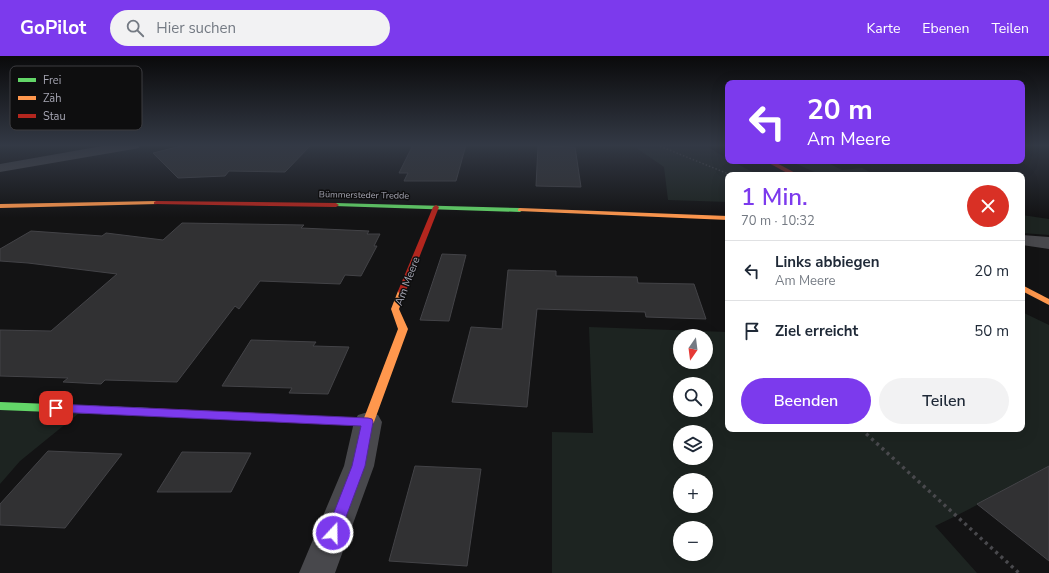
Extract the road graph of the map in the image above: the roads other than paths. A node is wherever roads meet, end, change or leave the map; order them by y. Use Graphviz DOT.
graph roads {
  1 [pos="0,206"];
  2 [pos="436,207"];
  3 [pos="725,218"];
  4 [pos="1025,240"];
  5 [pos="1049,243"];
  6 [pos="1025,290"];
  7 [pos="1049,302"];
  8 [pos="0,406"];
  9 [pos="368,422"];
  10 [pos="317,573"];
  1 -- 2 [label="street, Bümmersteder Tredde"];
  2 -- 3 [label="street, Bümmersteder Tredde"];
  2 -- 9 [label="street, Am Meere"];
  4 -- 5 [label="street"];
  6 -- 7 [label="street"];
  8 -- 9 [label="street"];
  9 -- 10 [label="street, Am Meere"];
}
